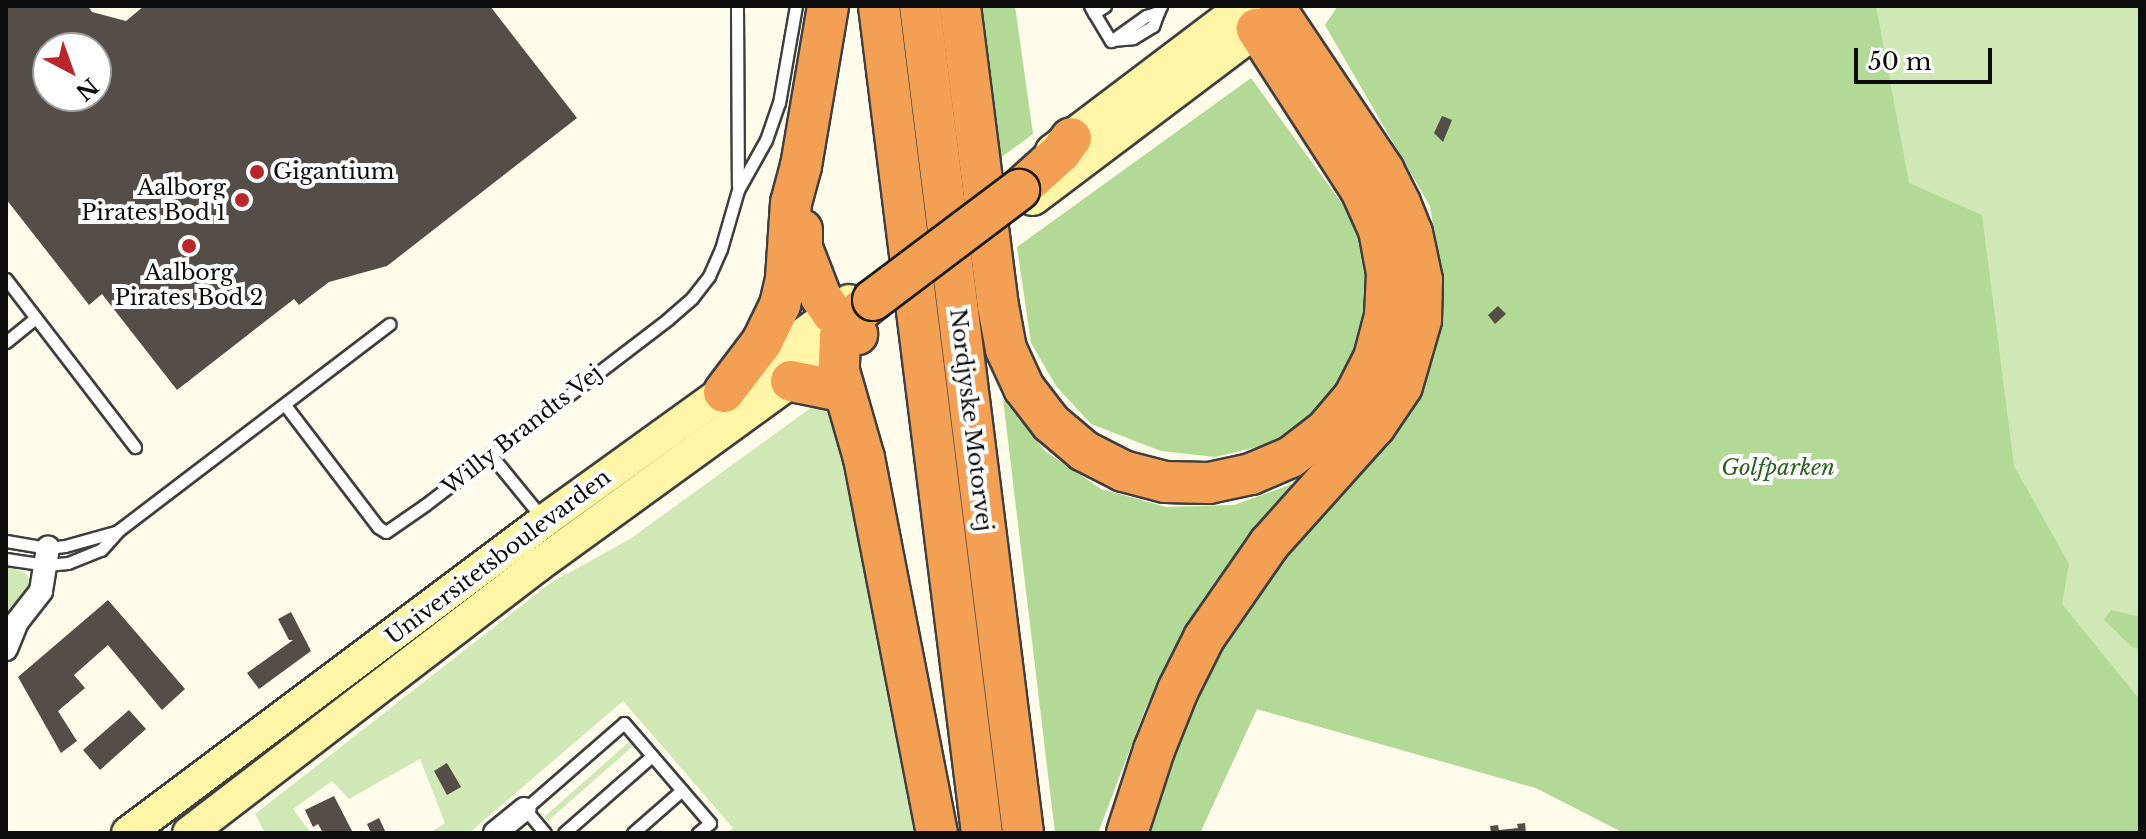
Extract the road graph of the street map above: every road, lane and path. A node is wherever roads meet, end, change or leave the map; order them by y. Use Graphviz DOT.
graph roads {
  1 [pos="737,6"];
  2 [pos="796,6"];
  3 [pos="828,6"];
  4 [pos="879,6"];
  5 [pos="920,6"];
  6 [pos="960,6"];
  7 [pos="1096,8"];
  8 [pos="1160,9"];
  9 [pos="1265,11"];
  10 [pos="1071,138"];
  11 [pos="801,166"];
  12 [pos="738,190"];
  13 [pos="1019,192"];
  14 [pos="6,279"];
  15 [pos="36,318"];
  16 [pos="856,318"];
  17 [pos="389,324"];
  18 [pos="6,342"];
  19 [pos="791,381"];
  20 [pos="724,392"];
  21 [pos="845,392"];
  22 [pos="285,405"];
  23 [pos="135,447"];
  24 [pos="490,454"];
  25 [pos="544,521"];
  26 [pos="6,541"];
  27 [pos="47,556"];
  28 [pos="6,559"];
  29 [pos="6,649"];
  30 [pos="652,756"];
  31 [pos="682,790"];
  32 [pos="525,809"];
  33 [pos="128,833"];
  34 [pos="189,833"];
  35 [pos="495,833"];
  36 [pos="545,833"];
  37 [pos="564,833"];
  38 [pos="633,833"];
  39 [pos="698,833"];
  40 [pos="937,833"];
  41 [pos="982,833"];
  42 [pos="1023,833"];
  43 [pos="1127,833"];
  1 -- 12 [label="lane, Willy Brandts Vej"];
  2 -- 12 [label="lane, Willy Brandts Vej"];
  3 -- 11 [label="highway"];
  4 -- 41 [label="highway, Nordjyske Motorvej"];
  5 -- 42 [label="highway, Nordjyske Motorvej"];
  6 -- 9 [label="highway"];
  7 -- 8 [label="lane"];
  9 -- 10 [label="main road"];
  9 -- 13 [label="main road"];
  9 -- 43 [label="highway"];
  10 -- 13 [label="highway"];
  11 -- 16 [label="highway"];
  11 -- 20 [label="highway"];
  12 -- 24 [label="lane, Willy Brandts Vej"];
  13 -- 16 [label="highway, bridge"];
  14 -- 15 [label="lane"];
  15 -- 18 [label="lane"];
  15 -- 23 [label="lane"];
  16 -- 19 [label="main road, Universitetsboulevarden"];
  16 -- 20 [label="main road, Universitetsboulevarden"];
  16 -- 21 [label="highway"];
  17 -- 22 [label="lane"];
  19 -- 21 [label="highway"];
  19 -- 34 [label="main road, Universitetsboulevarden"];
  20 -- 25 [label="main road, Universitetsboulevarden"];
  21 -- 40 [label="highway"];
  22 -- 24 [label="lane, Willy Brandts Vej"];
  22 -- 27 [label="lane"];
  24 -- 25 [label="lane"];
  25 -- 33 [label="main road, Universitetsboulevarden"];
  26 -- 27 [label="lane"];
  27 -- 28 [label="lane"];
  27 -- 29 [label="street"];
  30 -- 31 [label="lane"];
  30 -- 32 [label="lane"];
  30 -- 37 [label="lane"];
  31 -- 38 [label="lane"];
  31 -- 39 [label="lane"];
  32 -- 35 [label="street"];
  32 -- 36 [label="lane"];
}
